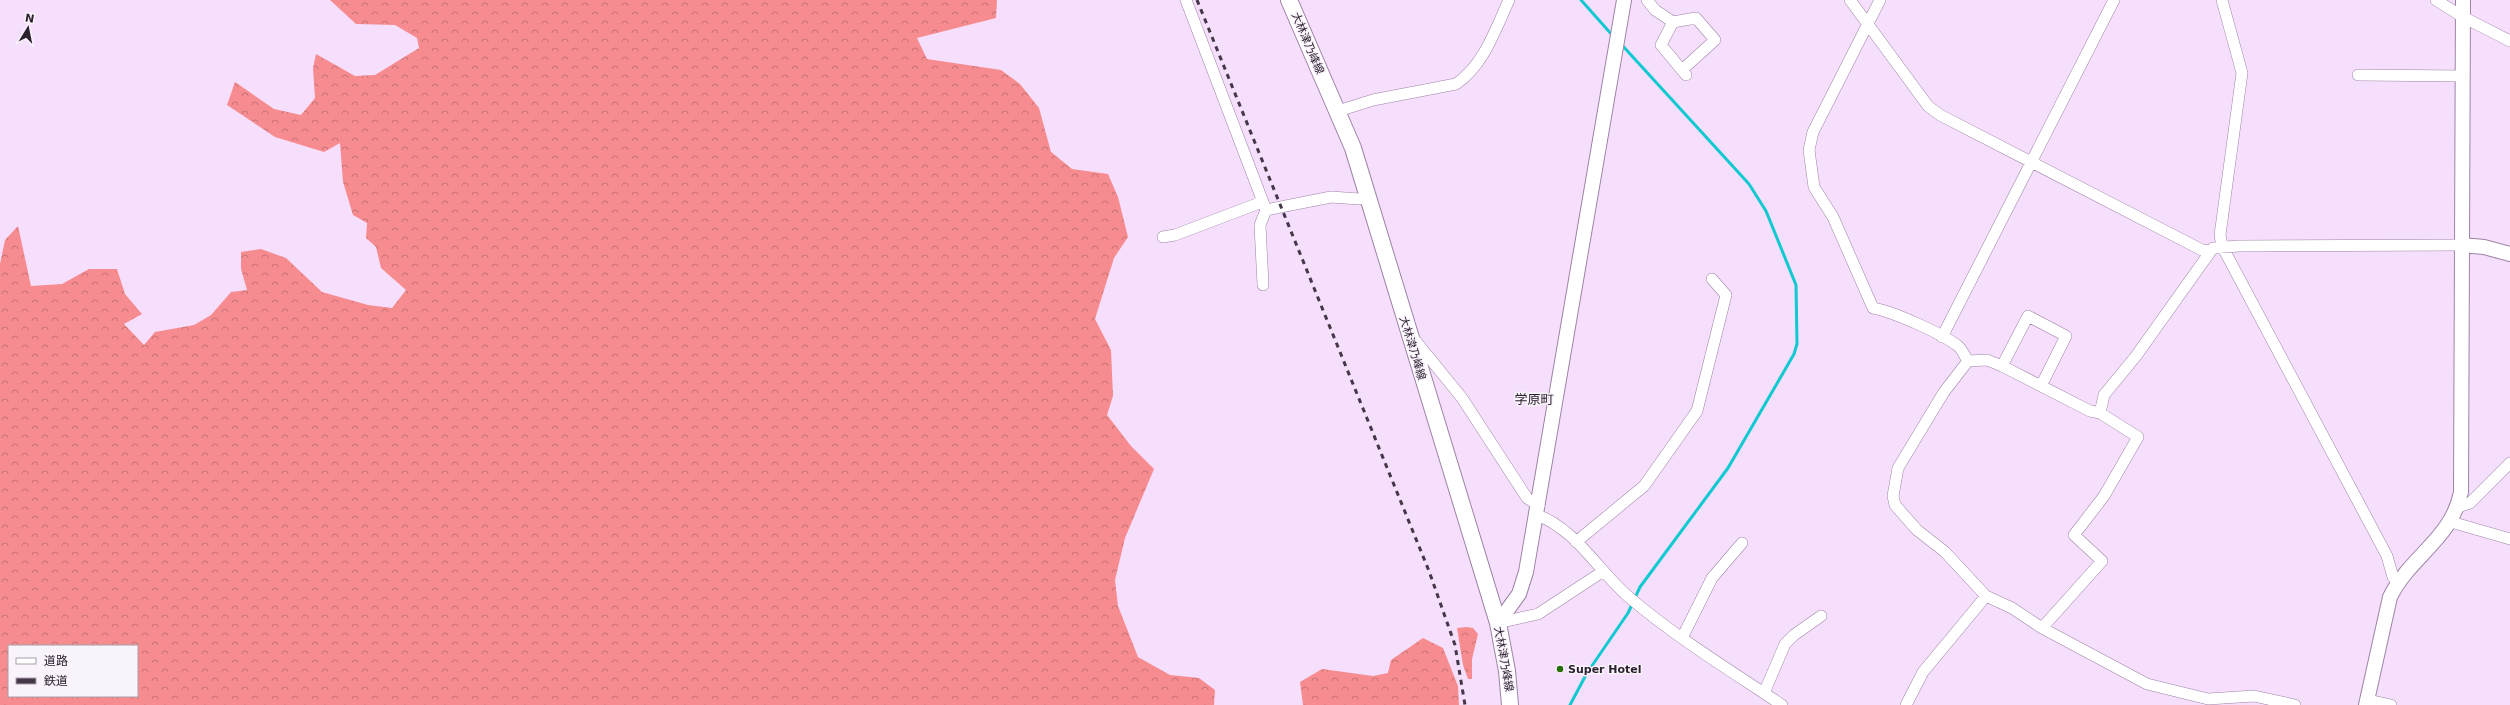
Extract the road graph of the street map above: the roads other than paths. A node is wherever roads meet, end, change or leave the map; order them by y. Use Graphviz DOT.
graph roads {
  1 [pos="1186,0"];
  2 [pos="1289,0"];
  3 [pos="1509,0"];
  4 [pos="1624,0"];
  5 [pos="1647,0"];
  6 [pos="1850,0"];
  7 [pos="1880,0"];
  8 [pos="2114,0"];
  9 [pos="2222,0"];
  10 [pos="2436,0"];
  11 [pos="2463,0"];
  12 [pos="2463,17"];
  13 [pos="1673,22"];
  14 [pos="1868,23"];
  15 [pos="2510,41"];
  16 [pos="2358,75"];
  17 [pos="2463,76"];
  18 [pos="1338,111"];
  19 [pos="2032,161"];
  20 [pos="1368,197"];
  21 [pos="1264,206"];
  22 [pos="1163,237"];
  23 [pos="2222,246"];
  24 [pos="2462,246"];
  25 [pos="2210,251"];
  26 [pos="2510,254"];
  27 [pos="1712,279"];
  28 [pos="1263,285"];
  29 [pos="1409,334"];
  30 [pos="1942,337"];
  31 [pos="1968,361"];
  32 [pos="2002,366"];
  33 [pos="2041,386"];
  34 [pos="2100,413"];
  35 [pos="2510,463"];
  36 [pos="2458,507"];
  37 [pos="1538,510"];
  38 [pos="2451,522"];
  39 [pos="2510,539"];
  40 [pos="1576,542"];
  41 [pos="1742,543"];
  42 [pos="1602,572"];
  43 [pos="2397,582"];
  44 [pos="1986,596"];
  45 [pos="1821,616"];
  46 [pos="1498,622"];
  47 [pos="2042,628"];
  48 [pos="1682,638"];
  49 [pos="1764,693"];
  50 [pos="2367,702"];
  51 [pos="1510,705"];
  52 [pos="1782,705"];
  53 [pos="1906,705"];
  54 [pos="2295,705"];
  55 [pos="2391,705"];
  1 -- 21 [label="street"];
  2 -- 18 [label="main road, 大林津乃峰線"];
  3 -- 18 [label="street"];
  4 -- 37 [label="street"];
  5 -- 13 [label="street"];
  6 -- 14 [label="street"];
  7 -- 14 [label="street"];
  8 -- 19 [label="street"];
  9 -- 23 [label="street"];
  10 -- 12 [label="street"];
  11 -- 12 [label="street"];
  12 -- 15 [label="street"];
  12 -- 17 [label="street"];
  13 -- 13 [label="street"];
  14 -- 19 [label="street"];
  14 -- 30 [label="street"];
  16 -- 17 [label="street"];
  17 -- 24 [label="street"];
  18 -- 20 [label="main road, 大林津乃峰線"];
  19 -- 25 [label="street"];
  19 -- 30 [label="street"];
  20 -- 21 [label="street"];
  20 -- 29 [label="main road, 大林津乃峰線"];
  21 -- 22 [label="street"];
  21 -- 28 [label="street"];
  23 -- 24 [label="street"];
  23 -- 25 [label="street"];
  23 -- 43 [label="street"];
  24 -- 26 [label="street"];
  24 -- 36 [label="street"];
  25 -- 34 [label="street"];
  27 -- 40 [label="street"];
  29 -- 37 [label="street"];
  29 -- 46 [label="main road, 大林津乃峰線"];
  30 -- 31 [label="street"];
  31 -- 32 [label="street"];
  31 -- 44 [label="street"];
  32 -- 33 [label="street"];
  32 -- 33 [label="street"];
  33 -- 34 [label="street"];
  34 -- 47 [label="street"];
  35 -- 36 [label="street"];
  36 -- 38 [label="street"];
  37 -- 40 [label="street"];
  37 -- 46 [label="street"];
  38 -- 39 [label="street"];
  38 -- 43 [label="street"];
  40 -- 42 [label="street"];
  41 -- 48 [label="street"];
  42 -- 46 [label="street"];
  42 -- 48 [label="street"];
  43 -- 50 [label="street"];
  44 -- 47 [label="street"];
  44 -- 53 [label="street"];
  45 -- 49 [label="street"];
  46 -- 51 [label="main road, 大林津乃峰線"];
  47 -- 54 [label="street"];
  48 -- 49 [label="street"];
  49 -- 52 [label="street"];
  50 -- 55 [label="street"];
}
